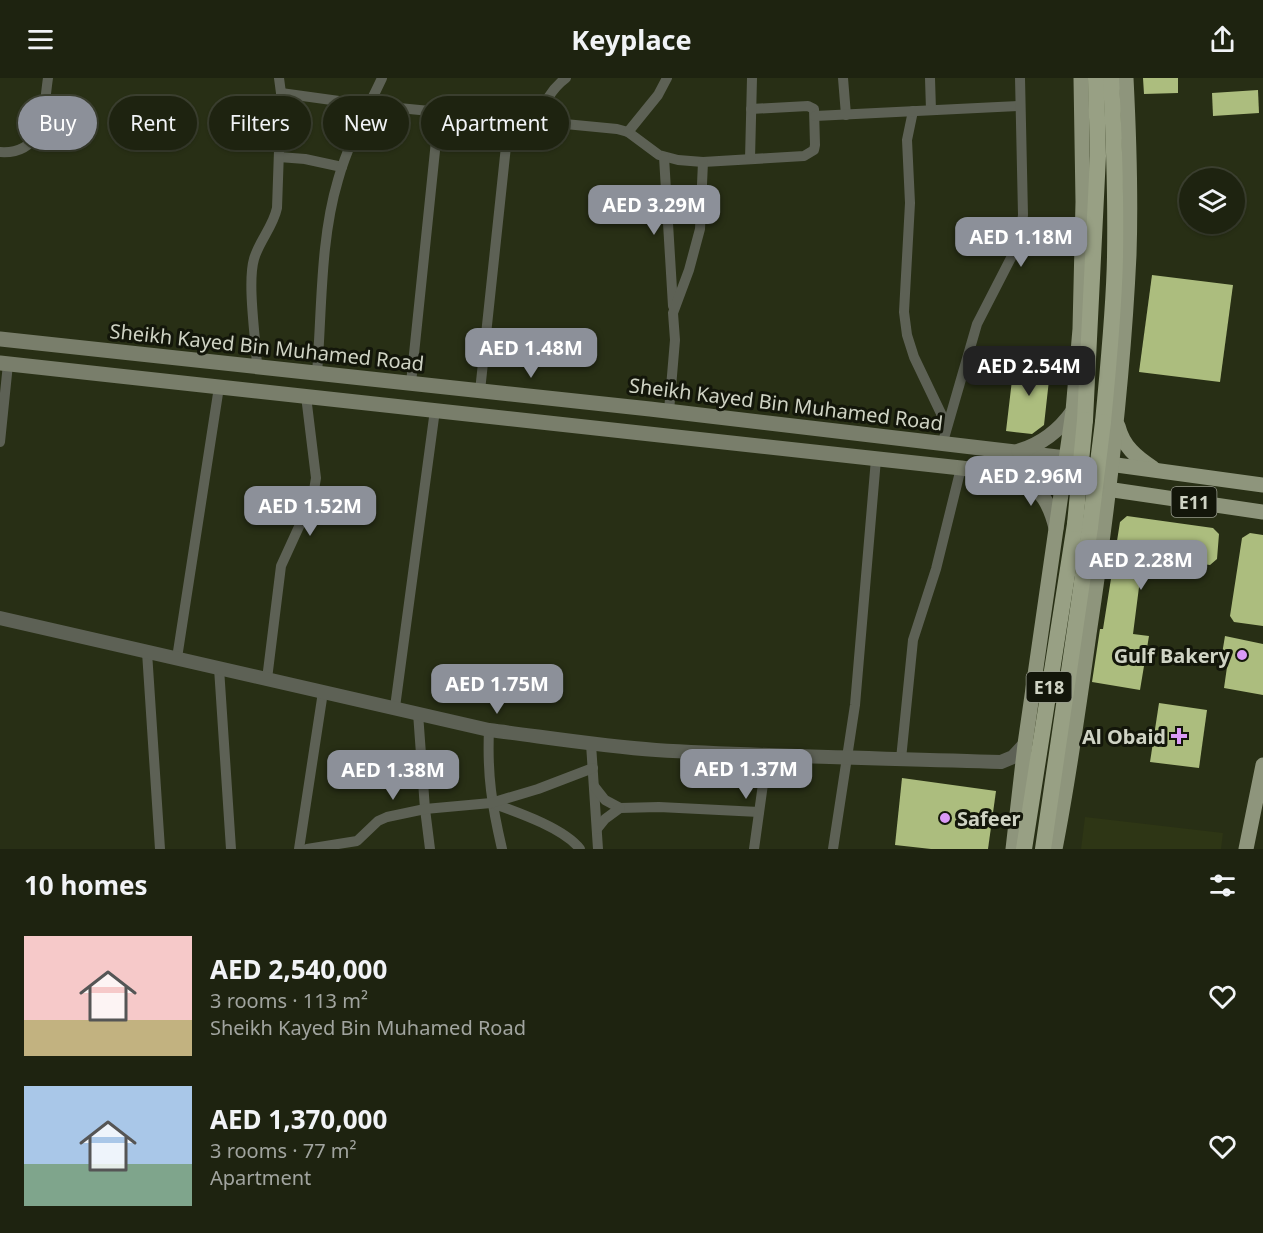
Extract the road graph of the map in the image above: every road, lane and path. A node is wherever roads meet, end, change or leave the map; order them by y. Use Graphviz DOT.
graph roads {
  1 [pos="48,78"];
  2 [pos="279,78"];
  3 [pos="382,78"];
  4 [pos="566,78"];
  5 [pos="667,78"];
  6 [pos="752,78"];
  7 [pos="843,78"];
  8 [pos="930,78"];
  9 [pos="1020,78"];
  10 [pos="1081,78"];
  11 [pos="1096,78"];
  12 [pos="1111,78"];
  13 [pos="1126,78"];
  14 [pos="281,93"];
  15 [pos="373,96"];
  16 [pos="549,96"];
  17 [pos="323,99"];
  18 [pos="1020,106"];
  19 [pos="751,109"];
  20 [pos="932,110"];
  21 [pos="913,111"];
  22 [pos="846,115"];
  23 [pos="815,116"];
  24 [pos="569,124"];
  25 [pos="628,132"];
  26 [pos="349,150"];
  27 [pos="435,150"];
  28 [pos="506,150"];
  29 [pos="0,152"];
  30 [pos="664,157"];
  31 [pos="279,158"];
  32 [pos="750,159"];
  33 [pos="703,162"];
  34 [pos="342,167"];
  35 [pos="674,313"];
  36 [pos="0,339"];
  37 [pos="4,364"];
  38 [pos="257,366"];
  39 [pos="317,373"];
  40 [pos="354,378"];
  41 [pos="411,383"];
  42 [pos="219,387"];
  43 [pos="480,391"];
  44 [pos="306,396"];
  45 [pos="353,401"];
  46 [pos="435,410"];
  47 [pos="669,411"];
  48 [pos="1079,415"];
  49 [pos="1110,423"];
  50 [pos="947,426"];
  51 [pos="0,442"];
  52 [pos="942,445"];
  53 [pos="1014,452"];
  54 [pos="1066,458"];
  55 [pos="876,459"];
  56 [pos="1112,464"];
  57 [pos="961,468"];
  58 [pos="1158,471"];
  59 [pos="1263,473"];
  60 [pos="1016,477"];
  61 [pos="1230,480"];
  62 [pos="1062,483"];
  63 [pos="1263,484"];
  64 [pos="1109,489"];
  65 [pos="1145,495"];
  66 [pos="1245,509"];
  67 [pos="1263,512"];
  68 [pos="1263,520"];
  69 [pos="1090,524"];
  70 [pos="1056,528"];
  71 [pos="0,618"];
  72 [pos="147,652"];
  73 [pos="177,658"];
  74 [pos="219,668"];
  75 [pos="267,679"];
  76 [pos="323,692"];
  77 [pos="395,707"];
  78 [pos="418,713"];
  79 [pos="489,730"];
  80 [pos="591,744"];
  81 [pos="1025,744"];
  82 [pos="767,755"];
  83 [pos="846,757"];
  84 [pos="901,759"];
  85 [pos="1001,762"];
  86 [pos="1263,765"];
  87 [pos="593,768"];
  88 [pos="1021,779"];
  89 [pos="594,786"];
  90 [pos="491,803"];
  91 [pos="620,808"];
  92 [pos="424,809"];
  93 [pos="759,812"];
  94 [pos="597,829"];
  95 [pos="342,847"];
  96 [pos="160,849"];
  97 [pos="231,849"];
  98 [pos="299,849"];
  99 [pos="307,849"];
  100 [pos="430,849"];
  101 [pos="502,849"];
  102 [pos="579,849"];
  103 [pos="598,849"];
  104 [pos="754,849"];
  105 [pos="833,849"];
  106 [pos="1013,849"];
  107 [pos="1024,849"];
  108 [pos="1043,849"];
  109 [pos="1055,849"];
  110 [pos="1246,849"];
  1 -- 29 [label="street"];
  2 -- 14 [label="street"];
  3 -- 15 [label="street"];
  4 -- 16 [label="street"];
  5 -- 25 [label="street"];
  6 -- 19 [label="street"];
  7 -- 22 [label="street"];
  8 -- 20 [label="street"];
  9 -- 18 [label="street"];
  10 -- 48 [label="main road"];
  11 -- 48 [label="highway, E18"];
  12 -- 49 [label="highway, E18"];
  13 -- 49 [label="main road"];
  14 -- 17 [label="street"];
  14 -- 31 [label="street"];
  18 -- 20 [label="street"];
  18 -- 50 [label="street"];
  19 -- 23 [label="street"];
  19 -- 32 [label="street"];
  20 -- 21 [label="street"];
  21 -- 22 [label="street"];
  21 -- 50 [label="street"];
  22 -- 23 [label="street"];
  23 -- 32 [label="street"];
  24 -- 25 [label="street"];
  25 -- 30 [label="street"];
  26 -- 34 [label="street"];
  27 -- 41 [label="street"];
  28 -- 43 [label="street"];
  30 -- 33 [label="street"];
  30 -- 35 [label="street"];
  31 -- 34 [label="street"];
  31 -- 38 [label="street"];
  32 -- 33 [label="street"];
  33 -- 35 [label="street"];
  34 -- 39 [label="street"];
  35 -- 47 [label="street"];
  36 -- 38 [label="main road, Sheikh Kayed Bin Muhamed Road"];
  37 -- 42 [label="main road"];
  37 -- 51 [label="street"];
  38 -- 39 [label="main road, Sheikh Kayed Bin Muhamed Road"];
  39 -- 40 [label="main road, Sheikh Kayed Bin Muhamed Road"];
  40 -- 41 [label="main road, Sheikh Kayed Bin Muhamed Road"];
  40 -- 45 [label="main road"];
  41 -- 43 [label="main road, Sheikh Kayed Bin Muhamed Road"];
  42 -- 44 [label="main road"];
  42 -- 73 [label="street"];
  43 -- 47 [label="main road, Sheikh Kayed Bin Muhamed Road"];
  44 -- 45 [label="main road"];
  44 -- 75 [label="street"];
  45 -- 46 [label="main road"];
  46 -- 55 [label="main road"];
  46 -- 77 [label="street"];
  47 -- 52 [label="main road, Sheikh Kayed Bin Muhamed Road"];
  48 -- 53 [label="main road"];
  48 -- 54 [label="main road"];
  48 -- 69 [label="highway, E18, bridge"];
  49 -- 56 [label="main road"];
  49 -- 58 [label="main road"];
  49 -- 69 [label="highway, E18, bridge"];
  50 -- 52 [label="street"];
  52 -- 53 [label="main road, Sheikh Kayed Bin Muhamed Road"];
  53 -- 54 [label="main road, Sheikh Kayed Bin Muhamed Road"];
  54 -- 56 [label="main road, E11"];
  54 -- 62 [label="main road"];
  55 -- 57 [label="main road"];
  55 -- 83 [label="street"];
  56 -- 58 [label="main road, E11"];
  56 -- 64 [label="main road"];
  57 -- 60 [label="main road"];
  57 -- 84 [label="street"];
  58 -- 61 [label="main road, E11"];
  59 -- 61 [label="main road"];
  60 -- 62 [label="main road"];
  60 -- 70 [label="main road"];
  61 -- 63 [label="main road, E11"];
  62 -- 64 [label="main road, E11"];
  62 -- 70 [label="main road"];
  64 -- 65 [label="main road, E11"];
  64 -- 69 [label="main road"];
  65 -- 66 [label="main road, E11"];
  65 -- 69 [label="main road"];
  66 -- 67 [label="main road, E11"];
  66 -- 68 [label="main road"];
  69 -- 107 [label="highway, E18"];
  69 -- 108 [label="highway, E18"];
  69 -- 109 [label="main road"];
  70 -- 81 [label="main road"];
  71 -- 72 [label="street"];
  72 -- 73 [label="street"];
  72 -- 96 [label="street"];
  73 -- 74 [label="street"];
  74 -- 75 [label="street"];
  74 -- 97 [label="street"];
  75 -- 76 [label="street"];
  76 -- 77 [label="street"];
  76 -- 98 [label="street"];
  77 -- 78 [label="street"];
  78 -- 79 [label="street"];
  78 -- 92 [label="street"];
  79 -- 80 [label="street"];
  79 -- 90 [label="street"];
  80 -- 82 [label="street"];
  80 -- 87 [label="street"];
  81 -- 85 [label="street"];
  81 -- 88 [label="main road"];
  82 -- 83 [label="street"];
  82 -- 93 [label="street"];
  83 -- 84 [label="street"];
  83 -- 105 [label="street"];
  84 -- 85 [label="street"];
  85 -- 88 [label="street"];
  86 -- 110 [label="main road"];
  87 -- 89 [label="street"];
  87 -- 90 [label="street"];
  88 -- 106 [label="main road"];
  89 -- 91 [label="street"];
  89 -- 94 [label="street"];
  90 -- 92 [label="street"];
  90 -- 101 [label="street"];
  90 -- 102 [label="street"];
  91 -- 93 [label="street"];
  91 -- 94 [label="street"];
  92 -- 95 [label="street"];
  92 -- 100 [label="street"];
  93 -- 104 [label="street"];
  94 -- 103 [label="street"];
  95 -- 99 [label="street"];
}
